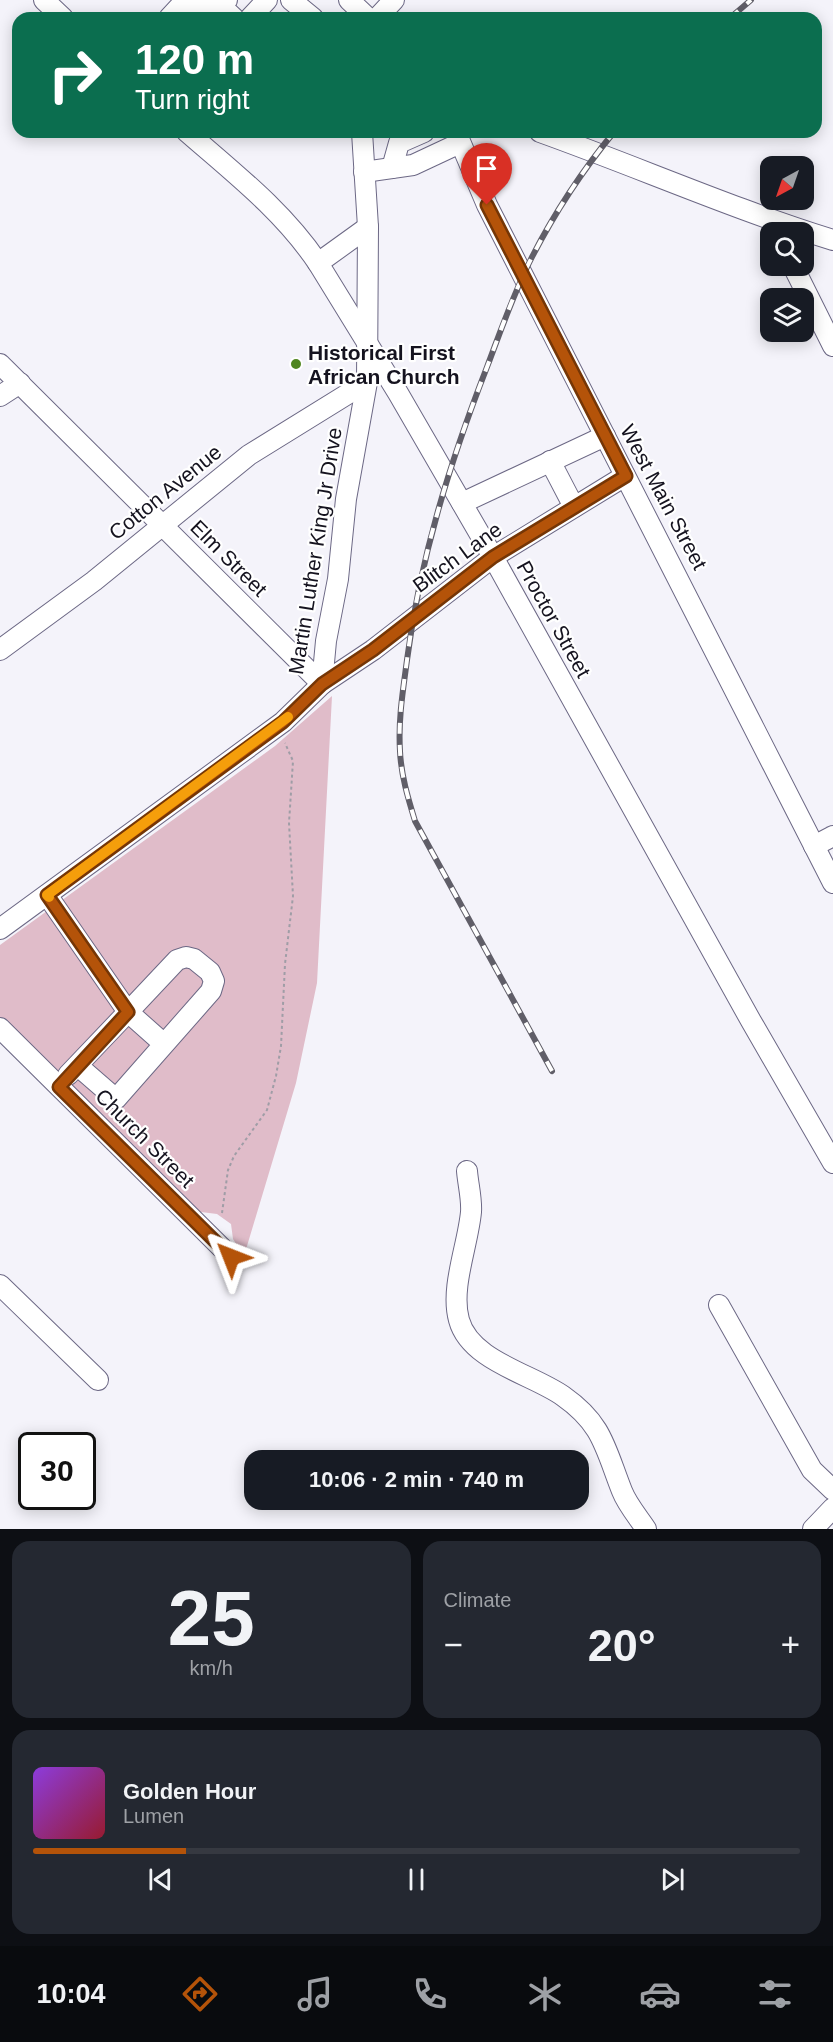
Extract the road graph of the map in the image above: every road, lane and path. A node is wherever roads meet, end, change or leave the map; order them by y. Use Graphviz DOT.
graph roads {
  1 [pos="44,0"];
  2 [pos="267,0"];
  3 [pos="291,0"];
  4 [pos="394,0"];
  5 [pos="228,8"];
  6 [pos="57,12"];
  7 [pos="175,12"];
  8 [pos="256,12"];
  9 [pos="306,12"];
  10 [pos="383,12"];
  11 [pos="195,138"];
  12 [pos="362,138"];
  13 [pos="410,138"];
  14 [pos="557,138"];
  15 [pos="450,139"];
  16 [pos="392,168"];
  17 [pos="364,172"];
  18 [pos="762,222"];
  19 [pos="368,227"];
  20 [pos="814,236"];
  21 [pos="833,240"];
  22 [pos="318,263"];
  23 [pos="798,276"];
  24 [pos="368,342"];
  25 [pos="833,346"];
  26 [pos="0,364"];
  27 [pos="367,382"];
  28 [pos="20,383"];
  29 [pos="0,396"];
  30 [pos="605,436"];
  31 [pos="550,461"];
  32 [pos="626,476"];
  33 [pos="462,503"];
  34 [pos="574,507"];
  35 [pos="163,525"];
  36 [pos="493,557"];
  37 [pos="0,650"];
  38 [pos="322,684"];
  39 [pos="285,743"];
  40 [pos="833,836"];
  41 [pos="814,846"];
  42 [pos="833,883"];
  43 [pos="47,895"];
  44 [pos="0,929"];
  45 [pos="128,1012"];
  46 [pos="0,1028"];
  47 [pos="164,1044"];
  48 [pos="78,1066"];
  49 [pos="59,1087"];
  50 [pos="833,1163"];
  51 [pos="467,1171"];
  52 [pos="222,1213"];
  53 [pos="231,1257"];
  54 [pos="0,1285"];
  55 [pos="719,1305"];
  56 [pos="98,1380"];
  57 [pos="833,1490"];
  58 [pos="833,1508"];
  59 [pos="646,1529"];
  60 [pos="813,1529"];
  1 -- 6 [label="street"];
  2 -- 8 [label="street"];
  3 -- 9 [label="street"];
  4 -- 10 [label="street"];
  5 -- 7 [label="street"];
  11 -- 22 [label="street, Proctor Street"];
  12 -- 17 [label="street, Martin Luther King Jr Drive"];
  13 -- 16 [label="street"];
  14 -- 18 [label="street"];
  15 -- 16 [label="street"];
  15 -- 30 [label="street, West Main Street"];
  16 -- 17 [label="street"];
  17 -- 19 [label="street, Martin Luther King Jr Drive"];
  19 -- 22 [label="street"];
  19 -- 24 [label="street, Martin Luther King Jr Drive"];
  20 -- 21 [label="street"];
  22 -- 24 [label="street, Proctor Street"];
  23 -- 25 [label="street"];
  24 -- 27 [label="street, Martin Luther King Jr Drive"];
  24 -- 33 [label="street, Proctor Street"];
  26 -- 28 [label="street, Elm Street"];
  27 -- 35 [label="street, Cotton Avenue"];
  27 -- 38 [label="street, Martin Luther King Jr Drive"];
  28 -- 29 [label="street"];
  28 -- 35 [label="street, Elm Street"];
  30 -- 31 [label="street"];
  30 -- 32 [label="street, West Main Street"];
  31 -- 33 [label="street"];
  31 -- 34 [label="street"];
  32 -- 34 [label="street, Blitch Lane"];
  32 -- 41 [label="street, West Main Street"];
  33 -- 36 [label="street, Proctor Street"];
  34 -- 36 [label="street, Blitch Lane"];
  35 -- 37 [label="street, Cotton Avenue"];
  35 -- 38 [label="street, Elm Street"];
  36 -- 38 [label="street, Blitch Lane"];
  36 -- 50 [label="street, Proctor Street"];
  38 -- 43 [label="street, Martin Luther King Jr Drive"];
  39 -- 52 [label="path"];
  40 -- 41 [label="street"];
  41 -- 42 [label="street, West Main Street"];
  43 -- 44 [label="street, Martin Luther King Jr Drive"];
  43 -- 45 [label="street"];
  45 -- 47 [label="street"];
  45 -- 47 [label="street"];
  45 -- 48 [label="street"];
  46 -- 49 [label="street, Church Street"];
  47 -- 48 [label="street"];
  48 -- 49 [label="street"];
  49 -- 53 [label="street, Church Street"];
  51 -- 59 [label="street"];
  54 -- 56 [label="street"];
  55 -- 57 [label="street"];
  58 -- 60 [label="street"];
}
